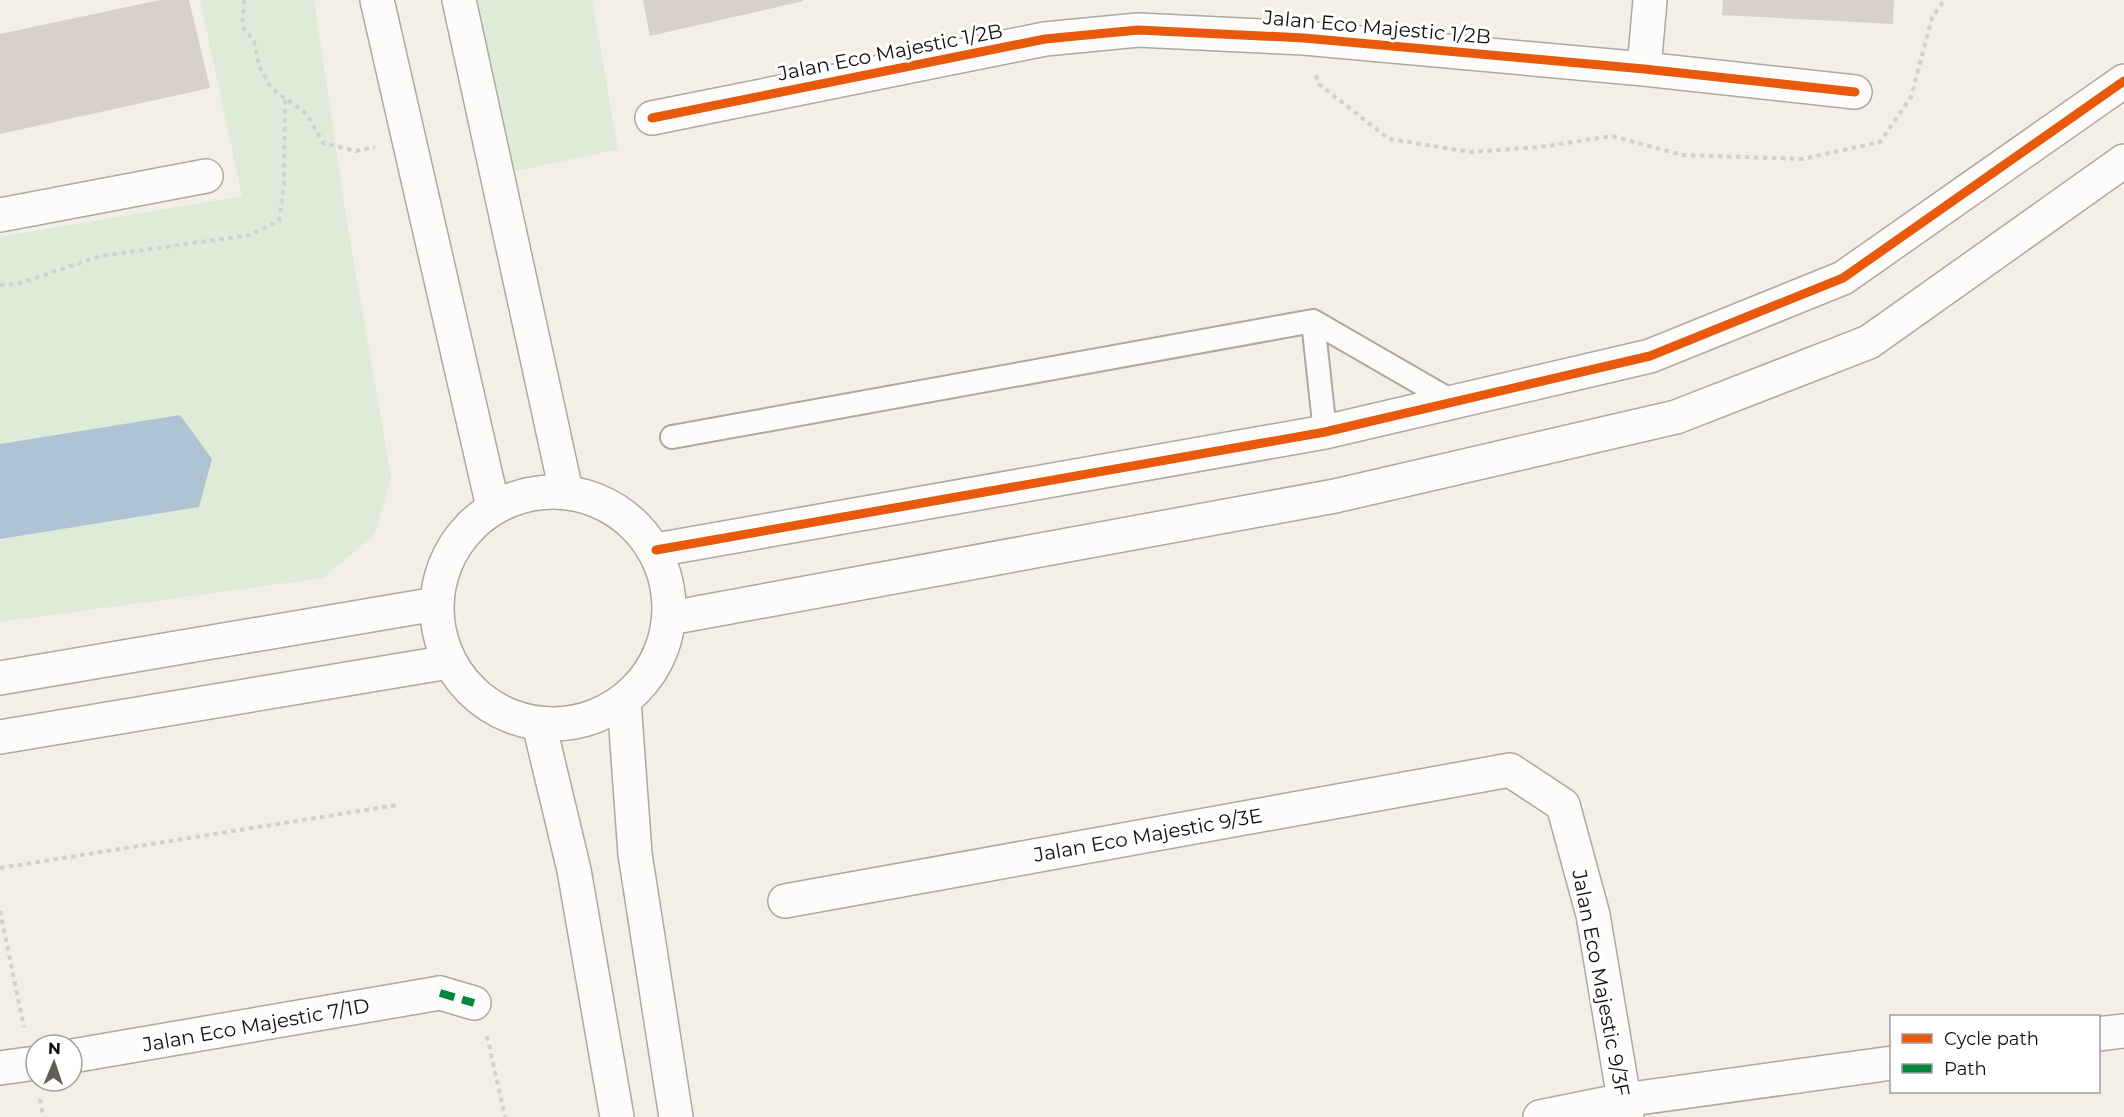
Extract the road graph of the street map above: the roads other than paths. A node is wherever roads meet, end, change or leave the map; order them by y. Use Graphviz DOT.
graph roads {
  1 [pos="377,0"];
  2 [pos="459,0"];
  3 [pos="1650,0"];
  4 [pos="1644,69"];
  5 [pos="2124,81"];
  6 [pos="1855,92"];
  7 [pos="652,117"];
  8 [pos="2124,161"];
  9 [pos="206,176"];
  10 [pos="0,214"];
  11 [pos="1313,321"];
  12 [pos="1455,403"];
  13 [pos="1325,432"];
  14 [pos="672,437"];
  15 [pos="566,491"];
  16 [pos="493,507"];
  17 [pos="656,550"];
  18 [pos="436,604"];
  19 [pos="670,618"];
  20 [pos="449,662"];
  21 [pos="0,678"];
  22 [pos="624,701"];
  23 [pos="538,724"];
  24 [pos="0,737"];
  25 [pos="1510,770"];
  26 [pos="785,901"];
  27 [pos="474,1003"];
  28 [pos="2124,1031"];
  29 [pos="2100,1034"];
  30 [pos="84,1054"];
  31 [pos="1890,1063"];
  32 [pos="24,1064"];
  33 [pos="0,1068"];
  34 [pos="1626,1109"];
  35 [pos="617,1117"];
  36 [pos="676,1117"];
  37 [pos="1539,1117"];
  1 -- 16 [label="street"];
  2 -- 15 [label="street"];
  3 -- 4 [label="street"];
  4 -- 6 [label="street, Jalan Eco Majestic 1/2B"];
  4 -- 7 [label="street, Jalan Eco Majestic 1/2B"];
  5 -- 12 [label="street"];
  8 -- 19 [label="street"];
  9 -- 10 [label="street"];
  11 -- 12 [label="lane"];
  11 -- 13 [label="lane"];
  11 -- 14 [label="lane"];
  12 -- 13 [label="street"];
  13 -- 17 [label="street"];
  15 -- 16 [label="street"];
  15 -- 17 [label="street"];
  16 -- 18 [label="street"];
  17 -- 19 [label="street"];
  18 -- 20 [label="street"];
  18 -- 21 [label="street"];
  19 -- 22 [label="street"];
  20 -- 23 [label="street"];
  20 -- 24 [label="street"];
  22 -- 23 [label="street"];
  22 -- 36 [label="street"];
  23 -- 35 [label="street"];
  25 -- 26 [label="street, Jalan Eco Majestic 9/3E"];
  25 -- 34 [label="street, Jalan Eco Majestic 9/3F"];
  27 -- 30 [label="street, Jalan Eco Majestic 7/1D"];
  28 -- 29 [label="street"];
  31 -- 34 [label="street"];
  32 -- 33 [label="street"];
  34 -- 37 [label="street"];
}
